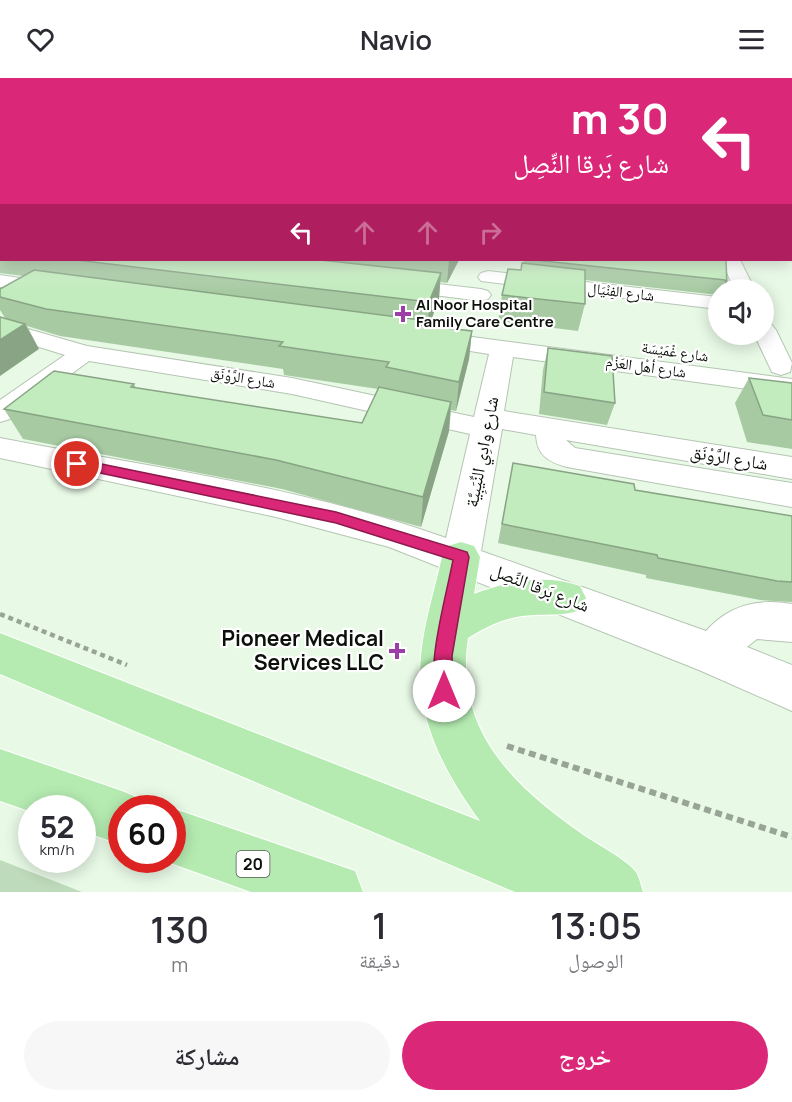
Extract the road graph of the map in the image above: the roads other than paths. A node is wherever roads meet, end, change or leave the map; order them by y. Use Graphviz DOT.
graph roads {
  1 [pos="731,261"];
  2 [pos="740,279"];
  3 [pos="376,282"];
  4 [pos="5,291"];
  5 [pos="73,291"];
  6 [pos="479,302"];
  7 [pos="708,303"];
  8 [pos="0,328"];
  9 [pos="406,335"];
  10 [pos="772,345"];
  11 [pos="502,348"];
  12 [pos="84,352"];
  13 [pos="788,374"];
  14 [pos="0,413"];
  15 [pos="488,424"];
  16 [pos="0,448"];
  17 [pos="686,464"];
  18 [pos="792,468"];
  19 [pos="792,495"];
  20 [pos="461,557"];
  21 [pos="566,598"];
  22 [pos="792,623"];
  23 [pos="451,626"];
  24 [pos="0,652"];
  25 [pos="714,655"];
  26 [pos="792,688"];
  27 [pos="0,775"];
  28 [pos="108,813"];
  29 [pos="186,841"];
  30 [pos="334,892"];
  31 [pos="585,892"];
  32 [pos="614,892"];
  1 -- 2 [label="street"];
  3 -- 6 [label="street"];
  4 -- 5 [label="street"];
  6 -- 7 [label="street, شارع الفِنْيَال"];
  6 -- 9 [label="street"];
  6 -- 11 [label="street"];
  8 -- 12 [label="street, شارع الرَّوْنَق"];
  10 -- 13 [label="street"];
  11 -- 13 [label="street, شارع غْمَيْسَة"];
  11 -- 15 [label="street, شارع وادِي النِّيَبِيَّة"];
  12 -- 14 [label="street"];
  12 -- 15 [label="street, شارع الرَّوْنَق"];
  15 -- 17 [label="street, شارع الرَّوْنَق"];
  15 -- 20 [label="street, شارع وادِي النِّيَبِيَّة"];
  16 -- 20 [label="street, شارع بَرقا النِّصِل"];
  17 -- 18 [label="street, شارع الرَّوْنَق"];
  17 -- 19 [label="street"];
  20 -- 21 [label="street, شارع بَرقا النِّصِل"];
  20 -- 23 [label="main road"];
  21 -- 23 [label="main road"];
  21 -- 25 [label="street, شارع بَرقا النِّصِل"];
  22 -- 25 [label="street"];
  23 -- 32 [label="main road"];
  24 -- 31 [label="main road"];
  25 -- 26 [label="street, شارع بَرقا النِّصِل"];
  27 -- 28 [label="main road"];
  29 -- 30 [label="main road, 20"];
}
